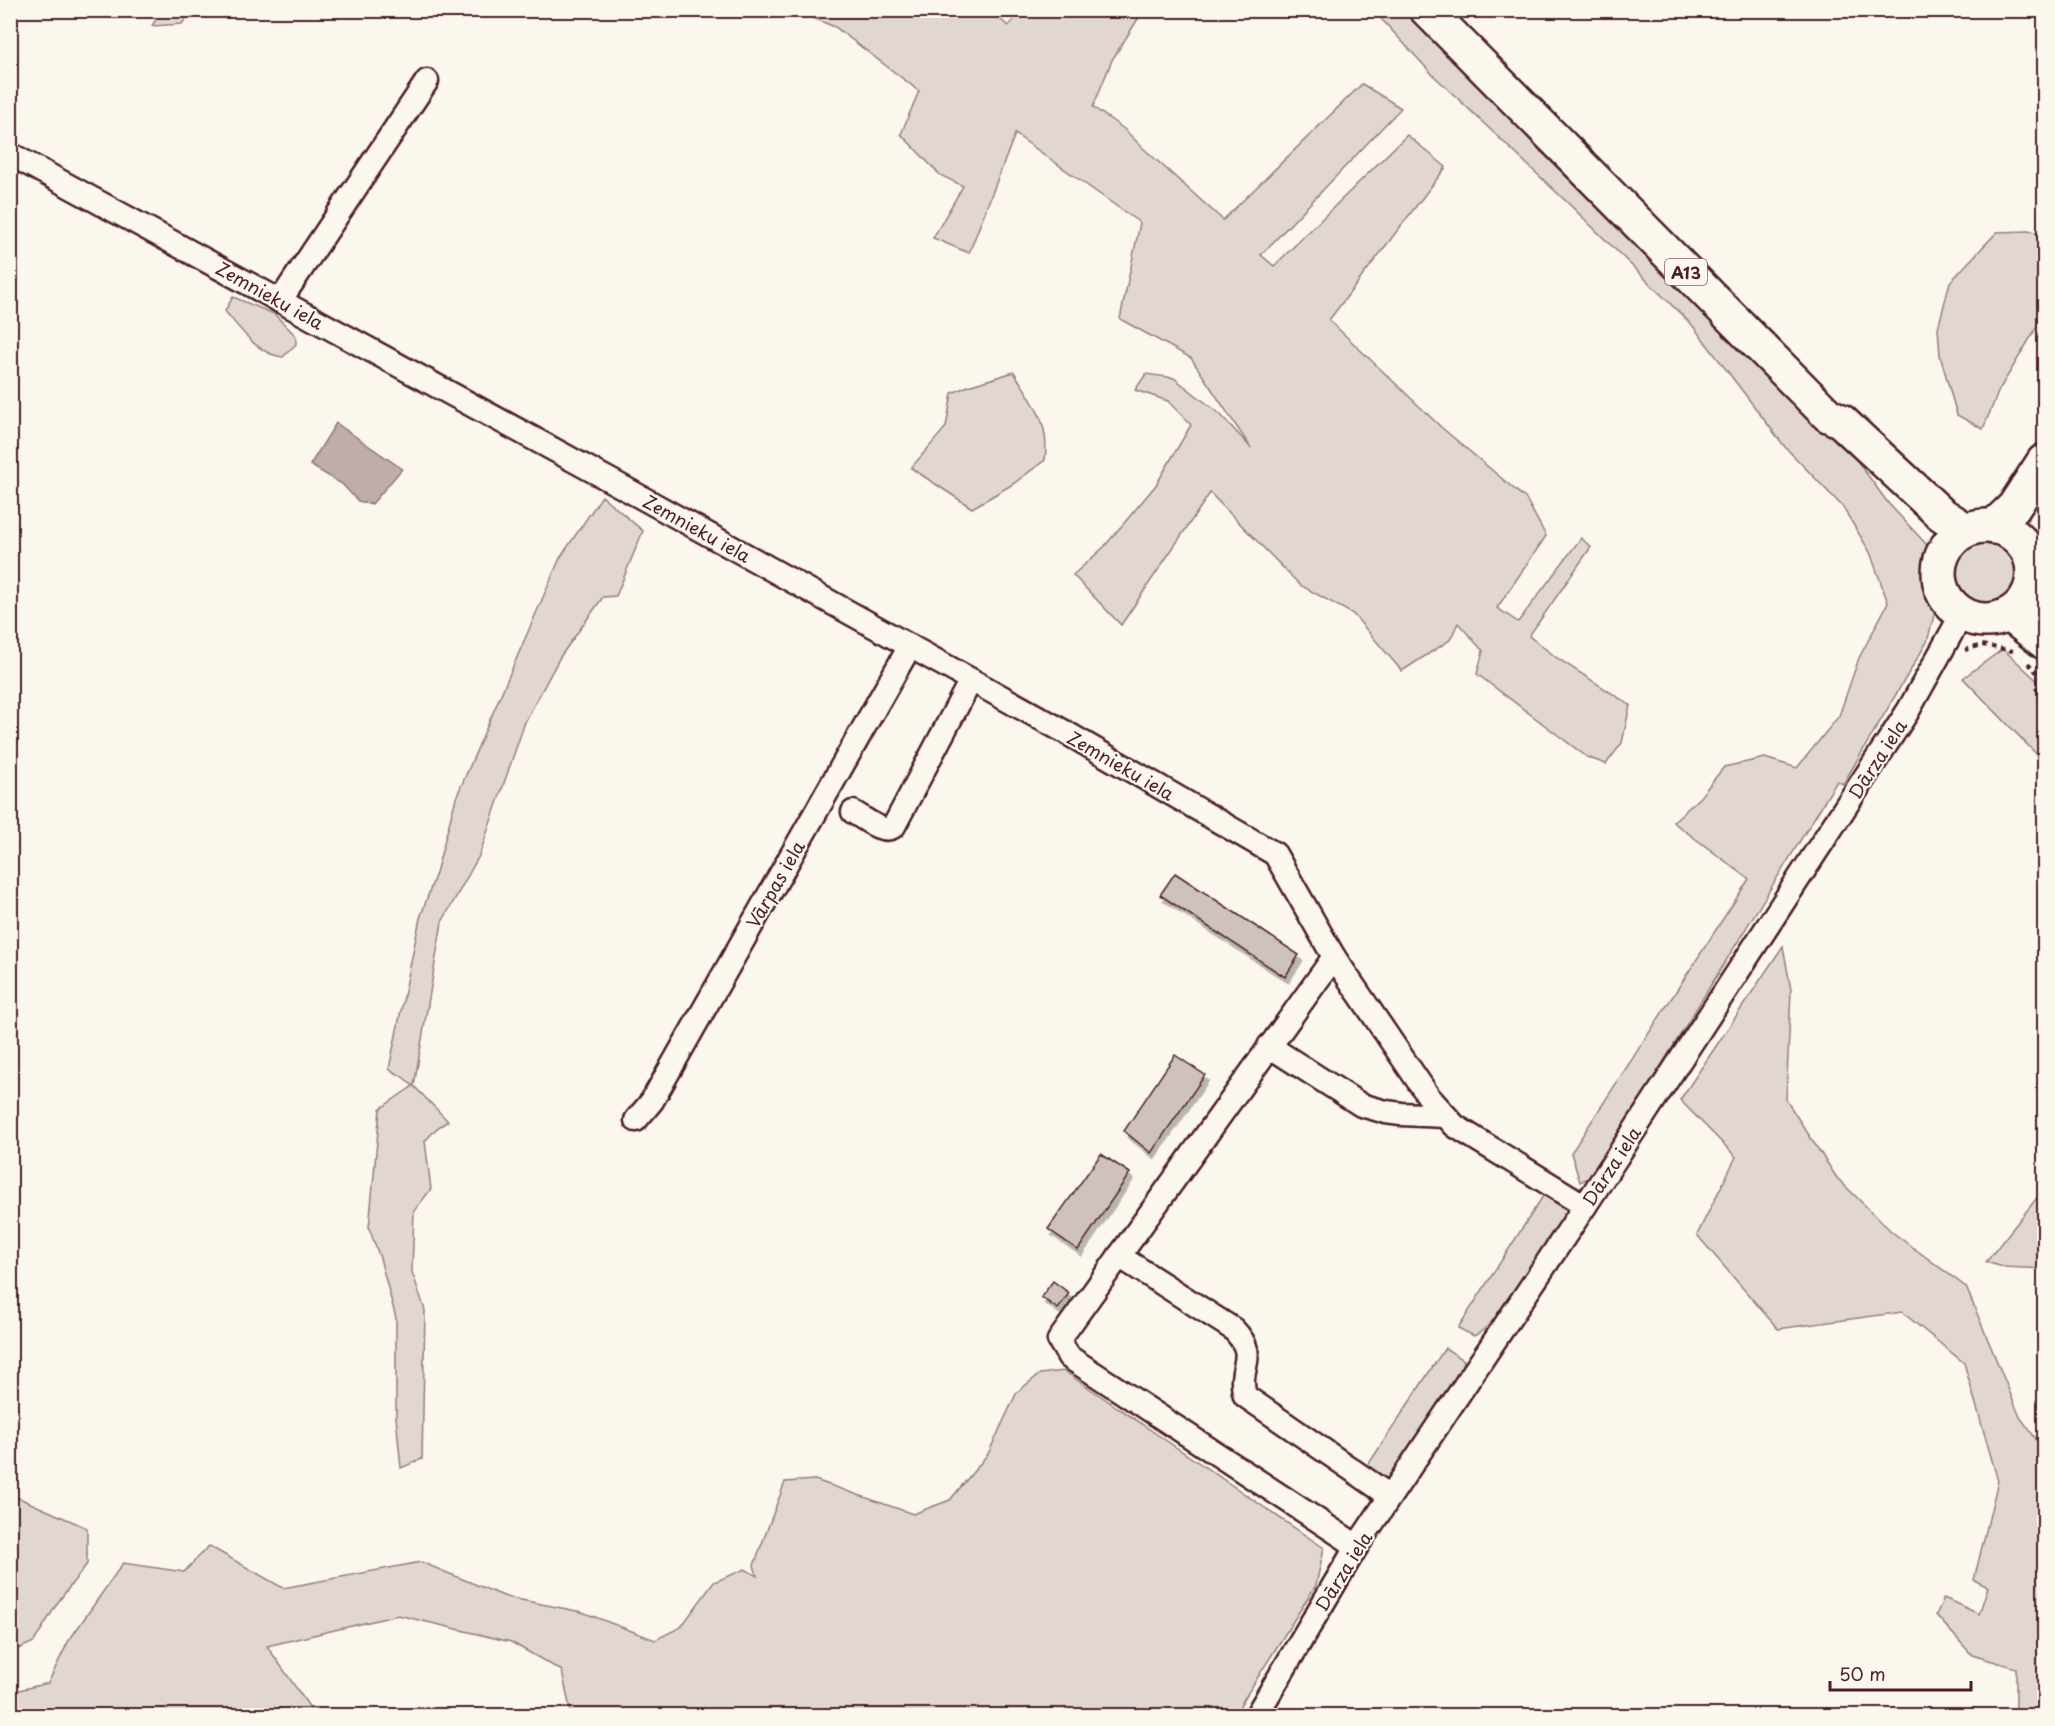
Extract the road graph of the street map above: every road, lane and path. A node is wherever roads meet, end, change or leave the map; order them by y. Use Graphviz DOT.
graph roads {
  1 [pos="1427,10"];
  2 [pos="427,81"];
  3 [pos="10,154"];
  4 [pos="280,301"];
  5 [pos="2044,461"];
  6 [pos="2044,498"];
  7 [pos="1968,536"];
  8 [pos="2022,543"];
  9 [pos="2026,608"];
  10 [pos="1962,614"];
  11 [pos="2044,645"];
  12 [pos="910,646"];
  13 [pos="1936,664"];
  14 [pos="971,680"];
  15 [pos="2044,681"];
  16 [pos="2036,690"];
  17 [pos="853,812"];
  18 [pos="1334,957"];
  19 [pos="1269,1046"];
  20 [pos="1445,1116"];
  21 [pos="636,1120"];
  22 [pos="1585,1206"];
  23 [pos="1119,1256"];
  24 [pos="1390,1496"];
  25 [pos="1357,1546"];
  26 [pos="1256,1716"];
  1 -- 7 [label="highway, A13"];
  2 -- 4 [label="street"];
  3 -- 4 [label="street, Zemnieku iela"];
  4 -- 12 [label="street, Zemnieku iela"];
  5 -- 7 [label="highway"];
  6 -- 8 [label="highway"];
  7 -- 8 [label="highway, A13"];
  7 -- 10 [label="highway"];
  8 -- 9 [label="highway"];
  9 -- 10 [label="highway"];
  9 -- 11 [label="main road"];
  10 -- 13 [label="street, Dārza iela"];
  12 -- 14 [label="street, Zemnieku iela"];
  12 -- 21 [label="street, Vārpas iela"];
  13 -- 15 [label="path"];
  13 -- 22 [label="street, Dārza iela"];
  14 -- 17 [label="street"];
  14 -- 18 [label="street, Zemnieku iela"];
  15 -- 16 [label="path"];
  18 -- 19 [label="street"];
  18 -- 20 [label="street, Zemnieku iela"];
  19 -- 20 [label="street"];
  19 -- 23 [label="street"];
  20 -- 22 [label="street, Zemnieku iela"];
  22 -- 24 [label="street, Dārza iela"];
  23 -- 24 [label="street"];
  23 -- 25 [label="street"];
  24 -- 25 [label="street, Dārza iela"];
  25 -- 26 [label="street, Dārza iela"];
}
